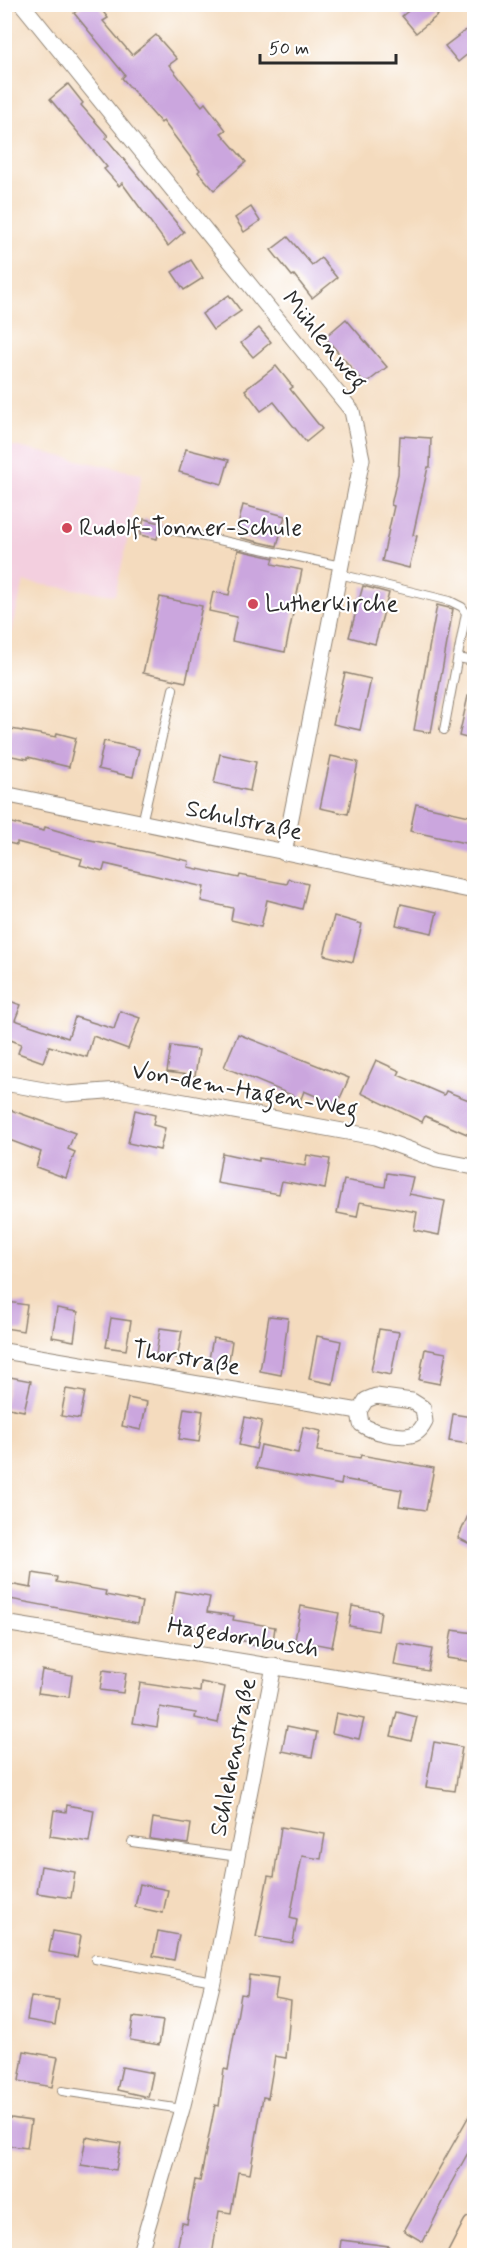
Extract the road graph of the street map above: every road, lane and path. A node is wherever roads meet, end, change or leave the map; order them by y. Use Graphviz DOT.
graph roads {
  1 [pos="22,4"];
  2 [pos="167,529"];
  3 [pos="340,570"];
  4 [pos="458,658"];
  5 [pos="474,661"];
  6 [pos="173,689"];
  7 [pos="444,730"];
  8 [pos="4,794"];
  9 [pos="142,823"];
  10 [pos="284,853"];
  11 [pos="474,891"];
  12 [pos="4,1083"];
  13 [pos="474,1167"];
  14 [pos="4,1351"];
  15 [pos="359,1411"];
  16 [pos="4,1623"];
  17 [pos="274,1666"];
  18 [pos="474,1699"];
  19 [pos="132,1842"];
  20 [pos="238,1857"];
  21 [pos="95,1959"];
  22 [pos="213,1981"];
  23 [pos="62,2091"];
  24 [pos="182,2109"];
  25 [pos="474,2227"];
  26 [pos="139,2256"];
  27 [pos="459,2256"];
  1 -- 3 [label="street, Mühlenweg"];
  2 -- 3 [label="lane"];
  3 -- 4 [label="lane"];
  3 -- 10 [label="street, Mühlenweg"];
  4 -- 5 [label="lane"];
  4 -- 7 [label="lane"];
  6 -- 9 [label="lane"];
  8 -- 9 [label="street, Schulstraße"];
  9 -- 10 [label="street, Schulstraße"];
  10 -- 11 [label="street, Schulstraße"];
  12 -- 13 [label="street, Von-dem-Hagen-Weg"];
  14 -- 15 [label="street, Thorstraße"];
  16 -- 17 [label="street, Hagedornbusch"];
  17 -- 18 [label="street, Hagedornbusch"];
  17 -- 20 [label="street, Schlehenstraße"];
  19 -- 20 [label="lane, Schlehenstraße"];
  20 -- 22 [label="street, Schlehenstraße"];
  21 -- 22 [label="lane"];
  22 -- 24 [label="street, Schlehenstraße"];
  23 -- 24 [label="lane"];
  24 -- 26 [label="street, Schlehenstraße"];
  25 -- 27 [label="main road"];
}
